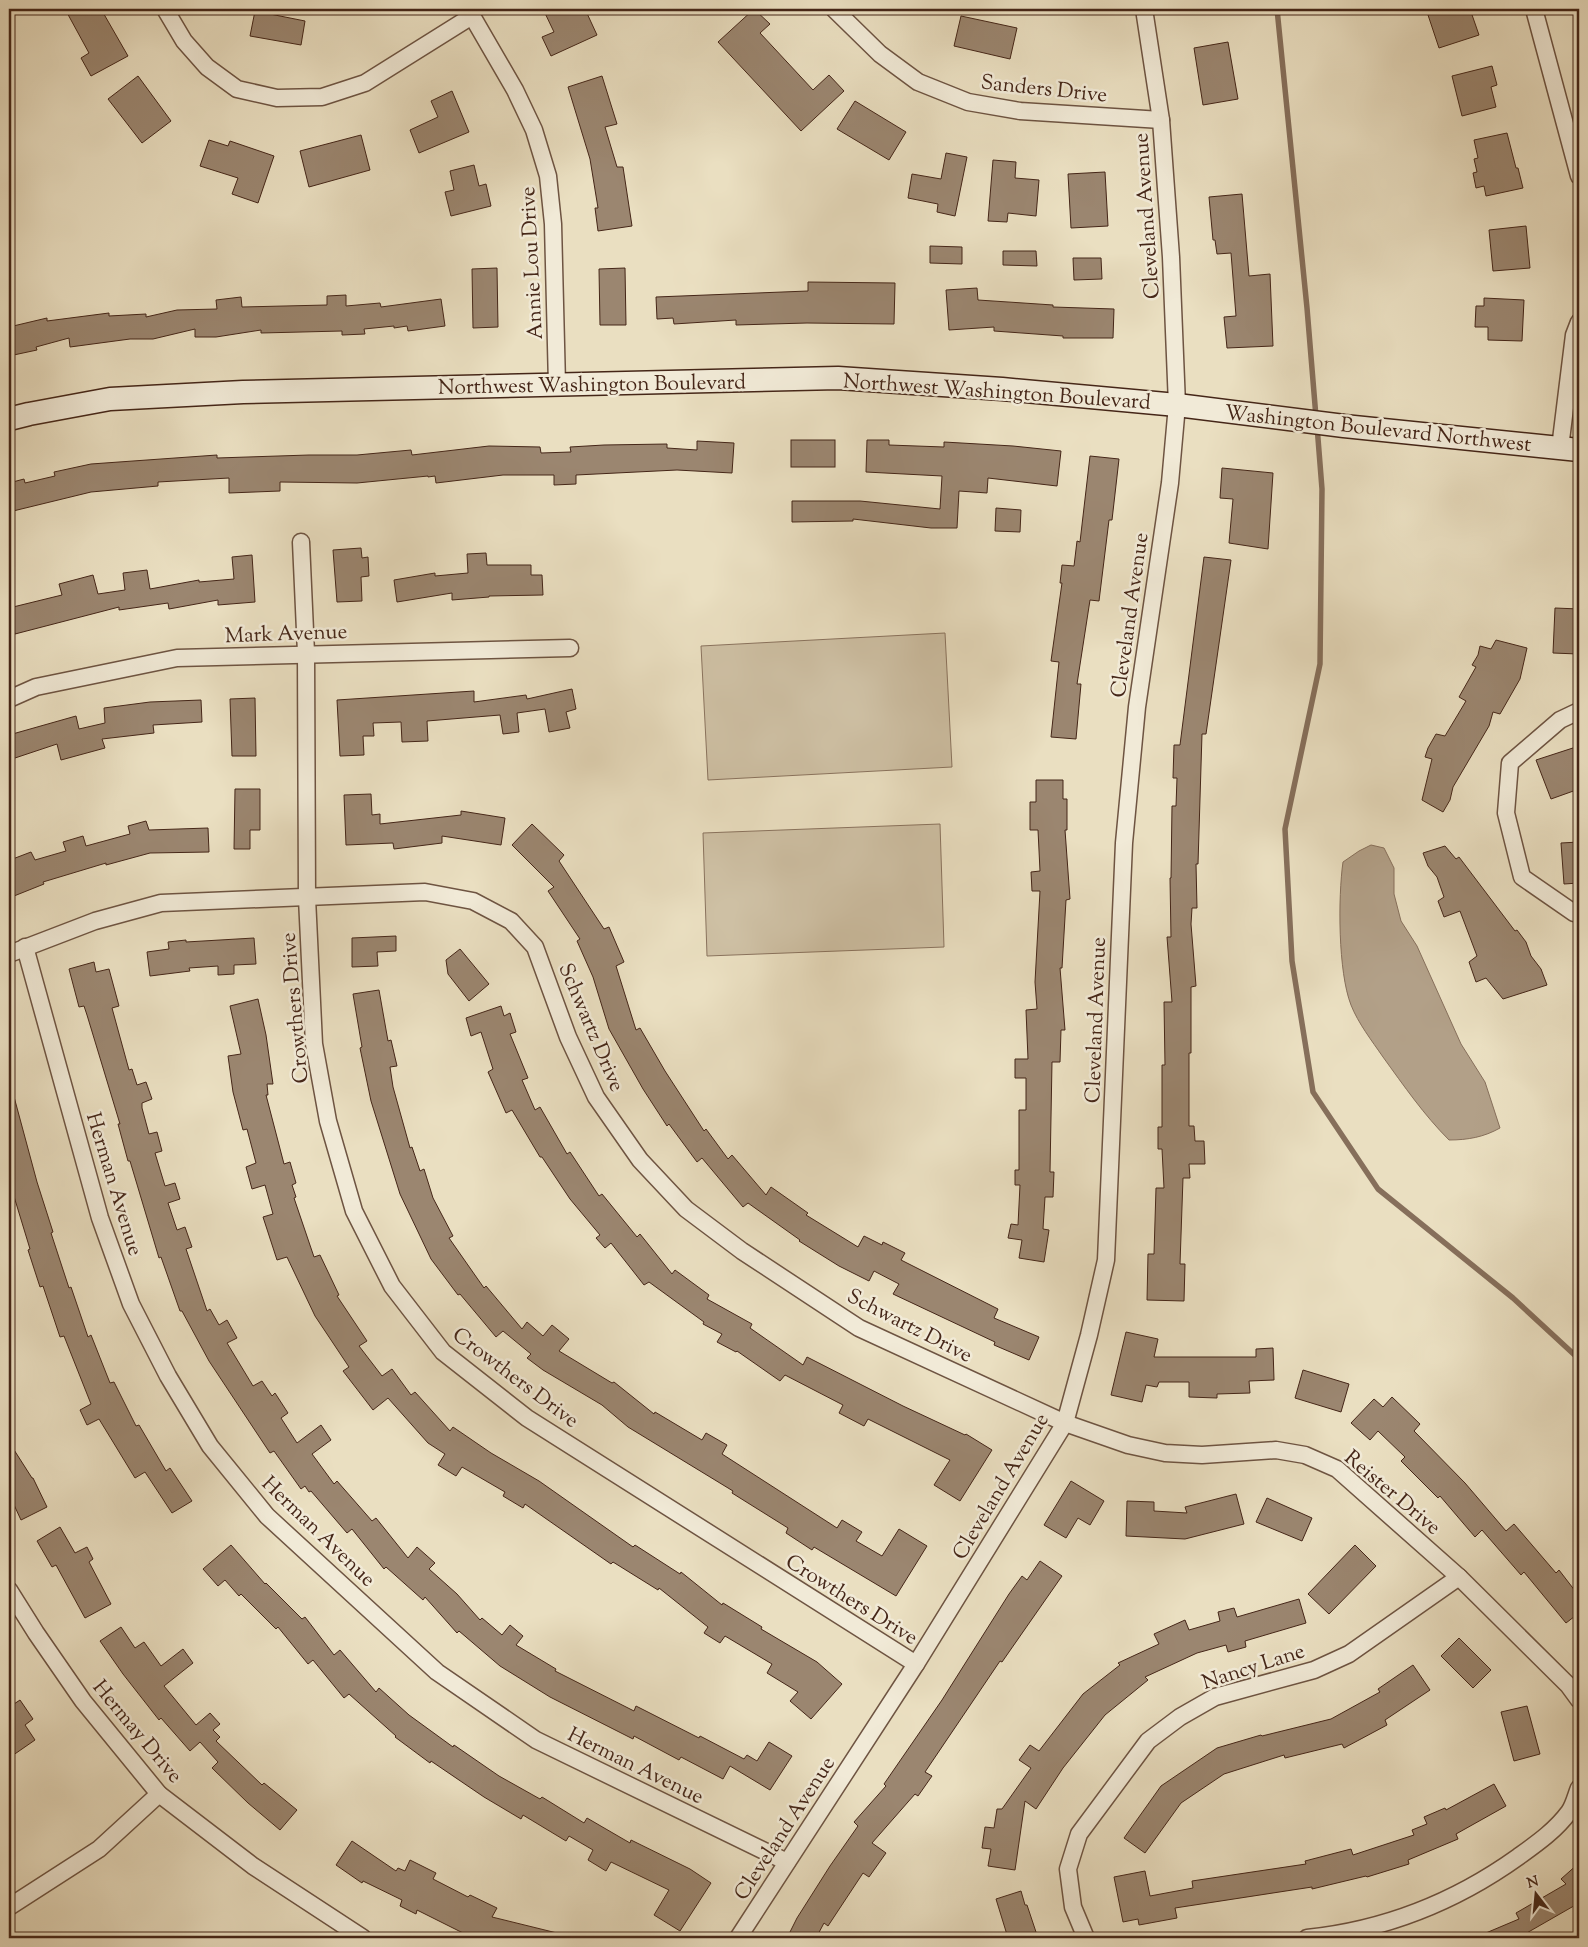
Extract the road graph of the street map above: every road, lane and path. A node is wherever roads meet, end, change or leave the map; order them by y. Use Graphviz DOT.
graph roads {
  1 [pos="165,9"];
  2 [pos="834,9"];
  3 [pos="1144,9"];
  4 [pos="1534,9"];
  5 [pos="470,12"];
  6 [pos="1161,120"];
  7 [pos="1579,176"];
  8 [pos="1579,322"];
  9 [pos="557,385"];
  10 [pos="1177,405"];
  11 [pos="9,419"];
  12 [pos="1570,449"];
  13 [pos="302,542"];
  14 [pos="570,648"];
  15 [pos="306,654"];
  16 [pos="9,699"];
  17 [pos="1579,711"];
  18 [pos="307,898"];
  19 [pos="1579,914"];
  20 [pos="25,947"];
  21 [pos="9,954"];
  22 [pos="1066,1423"];
  23 [pos="1459,1577"];
  24 [pos="9,1590"];
  25 [pos="916,1664"];
  26 [pos="1579,1700"];
  27 [pos="1579,1788"];
  28 [pos="159,1794"];
  29 [pos="787,1862"];
  30 [pos="9,1907"];
  31 [pos="363,1938"];
  32 [pos="738,1938"];
  33 [pos="1086,1938"];
  34 [pos="1306,1938"];
  1 -- 5 [label="street"];
  2 -- 6 [label="street, Sanders Drive"];
  3 -- 6 [label="street, Cleveland Avenue"];
  4 -- 7 [label="street"];
  5 -- 9 [label="street, Annie Lou Drive"];
  6 -- 10 [label="street, Cleveland Avenue"];
  8 -- 12 [label="street"];
  9 -- 10 [label="main road, Northwest Washington Boulevard"];
  9 -- 11 [label="main road, Northwest Washington Boulevard"];
  10 -- 12 [label="main road, Washington Boulevard Northwest"];
  10 -- 22 [label="street, Cleveland Avenue"];
  13 -- 15 [label="street, Crowthers Drive"];
  14 -- 15 [label="street, Mark Avenue"];
  15 -- 16 [label="street, Mark Avenue"];
  15 -- 18 [label="street, Crowthers Drive"];
  17 -- 19 [label="street"];
  18 -- 20 [label="street, Schwartz Drive"];
  18 -- 22 [label="street, Schwartz Drive"];
  18 -- 25 [label="street, Crowthers Drive"];
  20 -- 21 [label="street, Schwartz Drive"];
  20 -- 29 [label="street, Herman Avenue"];
  22 -- 23 [label="street, Reister Drive"];
  22 -- 25 [label="street, Cleveland Avenue"];
  23 -- 26 [label="street, Reister Drive"];
  23 -- 33 [label="street, Nancy Lane"];
  24 -- 28 [label="street, Hermay Drive"];
  25 -- 29 [label="street, Cleveland Avenue"];
  27 -- 34 [label="street"];
  28 -- 30 [label="street"];
  28 -- 31 [label="street, Hermay Drive"];
  29 -- 32 [label="street, Cleveland Avenue"];
}
